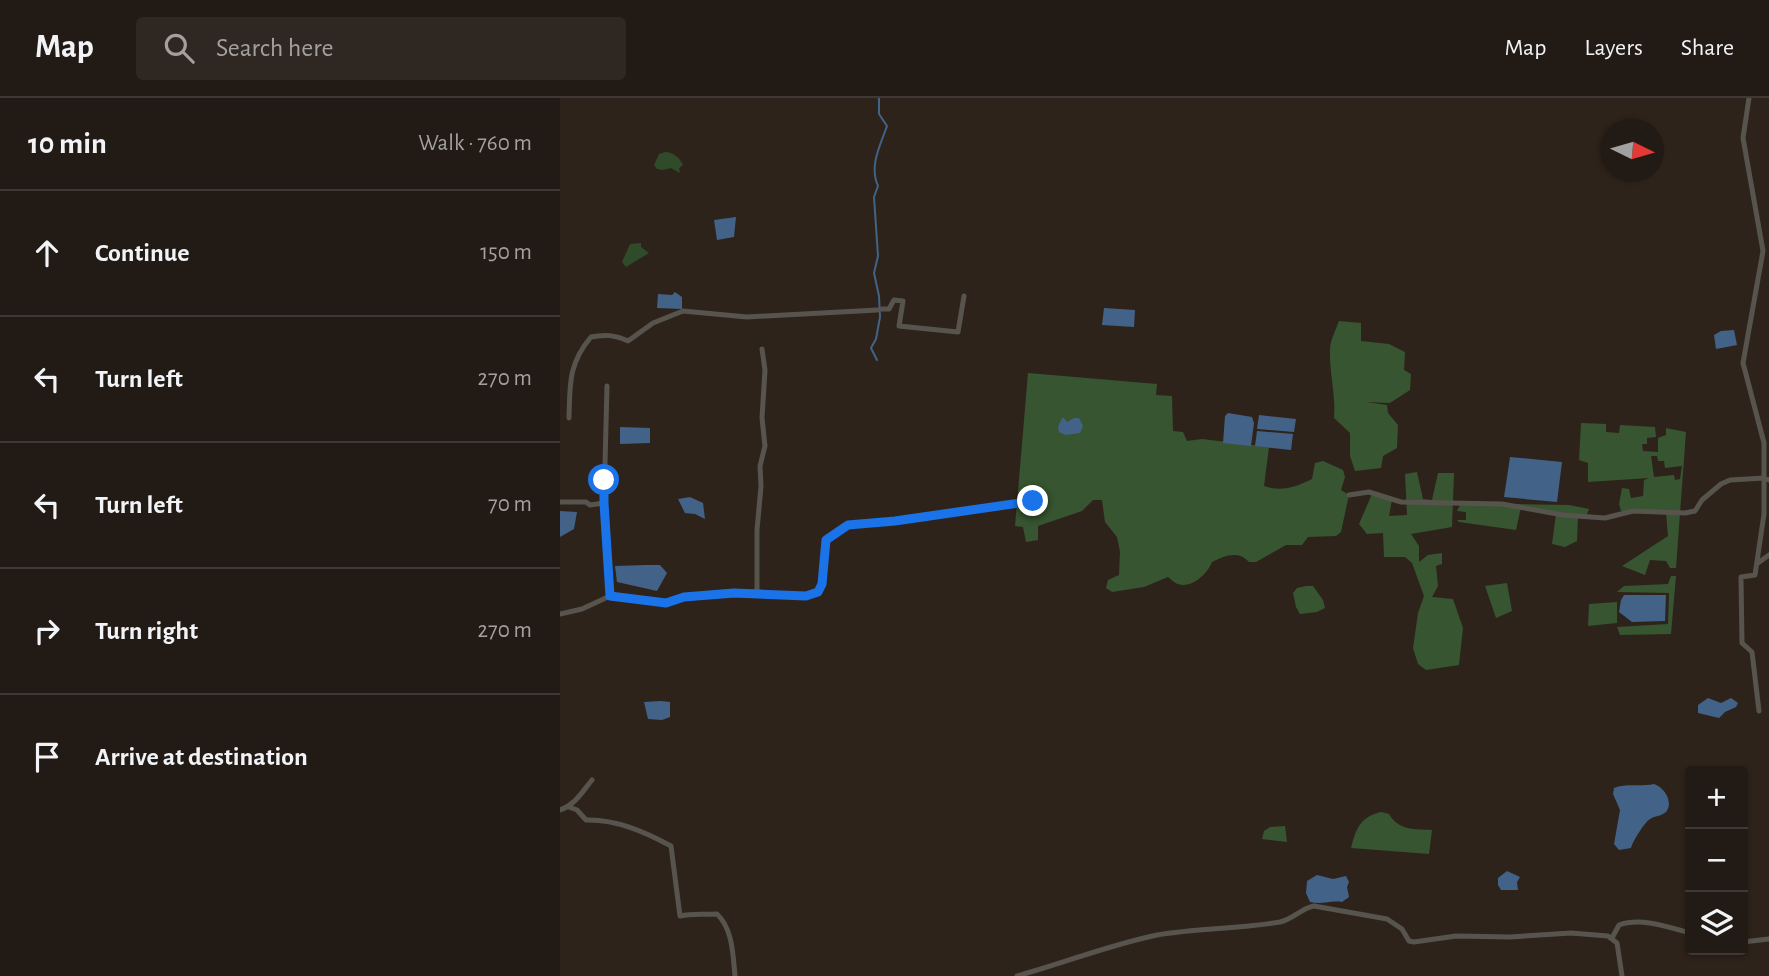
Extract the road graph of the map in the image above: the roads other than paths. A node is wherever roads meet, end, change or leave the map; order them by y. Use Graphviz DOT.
graph roads {
  1 [pos="1749,98"];
  2 [pos="964,296"];
  3 [pos="762,349"];
  4 [pos="607,386"];
  5 [pos="569,418"];
  6 [pos="1766,479"];
  7 [pos="1349,495"];
  8 [pos="1033,501"];
  9 [pos="560,502"];
  10 [pos="604,503"];
  11 [pos="1769,555"];
  12 [pos="1756,564"];
  13 [pos="757,592"];
  14 [pos="610,596"];
  15 [pos="560,614"];
  16 [pos="1759,710"];
  17 [pos="592,780"];
  18 [pos="569,807"];
  19 [pos="560,810"];
  20 [pos="1685,932"];
  21 [pos="1612,938"];
  22 [pos="1769,939"];
  23 [pos="1748,941"];
  24 [pos="735,976"];
  25 [pos="1017,976"];
  26 [pos="1622,976"];
  1 -- 6 [label="street"];
  2 -- 5 [label="street"];
  3 -- 13 [label="street"];
  4 -- 10 [label="street"];
  6 -- 7 [label="street"];
  6 -- 12 [label="street"];
  8 -- 13 [label="street"];
  9 -- 10 [label="street"];
  10 -- 14 [label="street"];
  11 -- 12 [label="street"];
  12 -- 16 [label="street"];
  13 -- 14 [label="street"];
  14 -- 15 [label="street"];
  17 -- 18 [label="street"];
  18 -- 19 [label="street"];
  18 -- 24 [label="street"];
  20 -- 21 [label="street"];
  21 -- 25 [label="street"];
  21 -- 26 [label="street"];
  22 -- 23 [label="street"];
}
